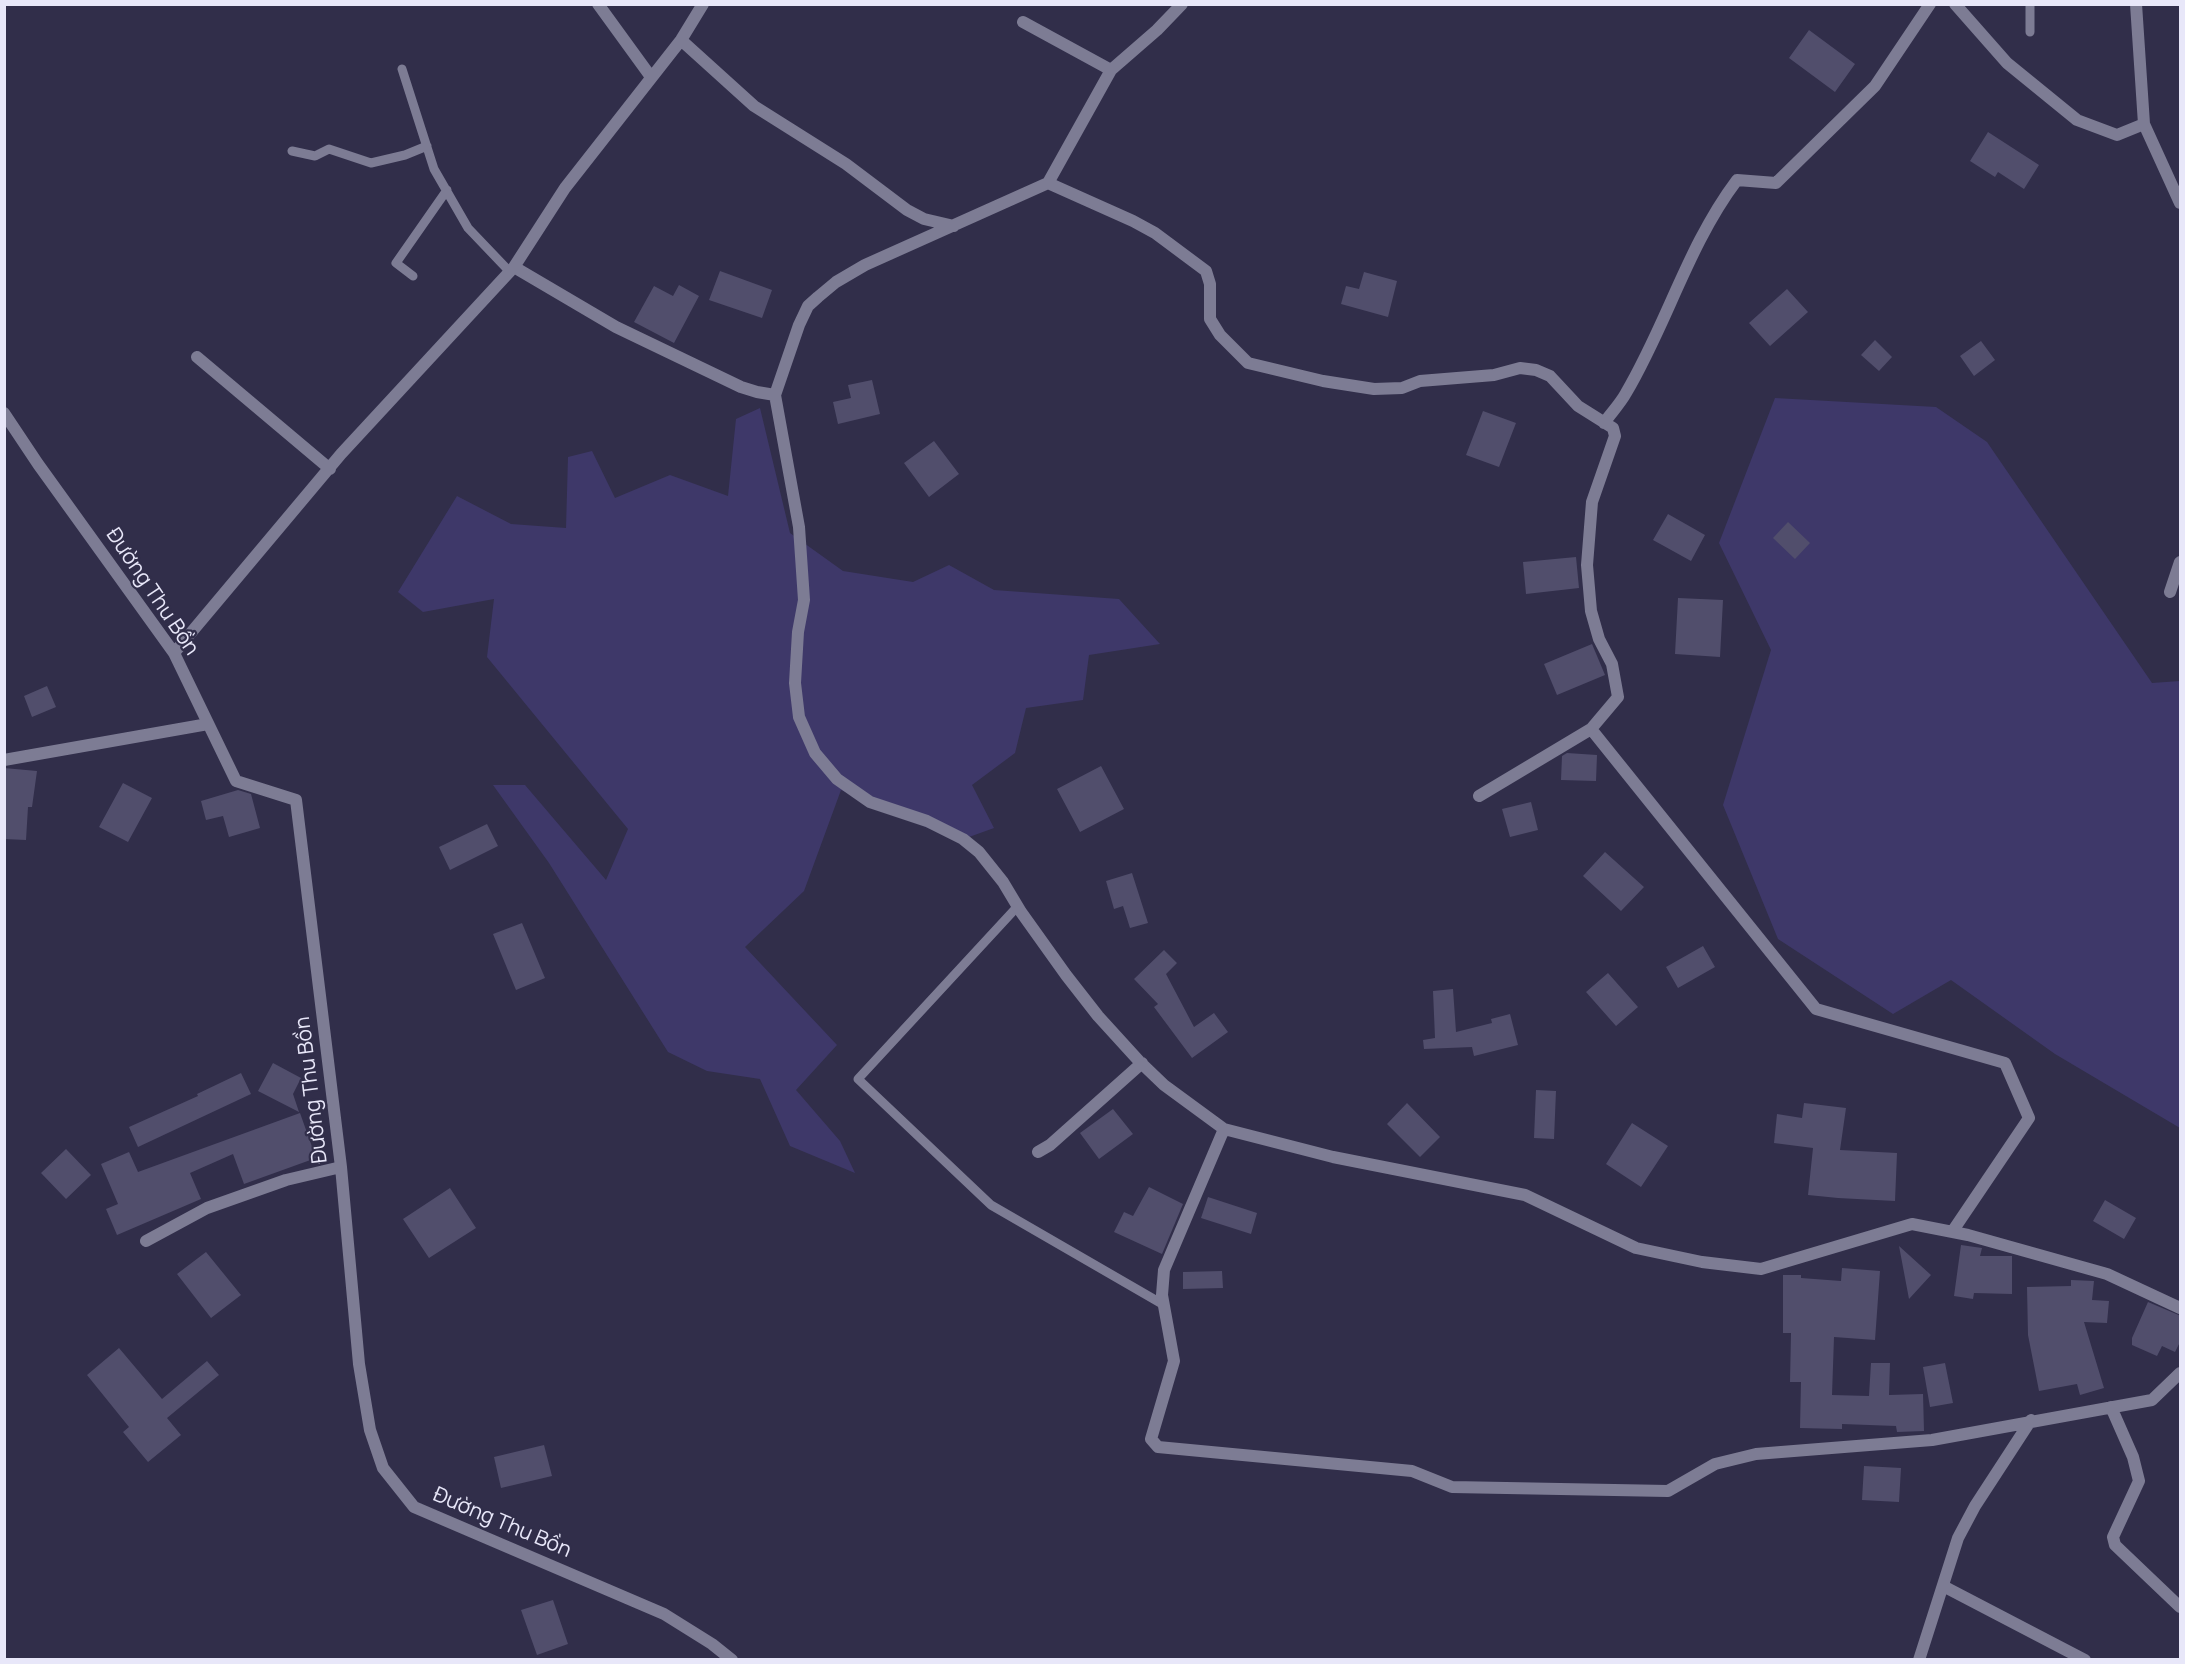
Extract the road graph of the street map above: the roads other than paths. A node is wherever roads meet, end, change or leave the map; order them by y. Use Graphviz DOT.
graph roads {
  1 [pos="598,4"];
  2 [pos="703,4"];
  3 [pos="1182,4"];
  4 [pos="1930,4"];
  5 [pos="1955,4"];
  6 [pos="2030,4"];
  7 [pos="2136,4"];
  8 [pos="1023,22"];
  9 [pos="2030,32"];
  10 [pos="681,40"];
  11 [pos="402,69"];
  12 [pos="1111,70"];
  13 [pos="651,77"];
  14 [pos="2144,124"];
  15 [pos="427,146"];
  16 [pos="292,151"];
  17 [pos="1048,183"];
  18 [pos="447,190"];
  19 [pos="2181,204"];
  20 [pos="954,226"];
  21 [pos="512,269"];
  22 [pos="413,276"];
  23 [pos="197,357"];
  24 [pos="775,395"];
  25 [pos="4,413"];
  26 [pos="1604,423"];
  27 [pos="330,469"];
  28 [pos="2181,562"];
  29 [pos="2170,592"];
  30 [pos="174,653"];
  31 [pos="208,724"];
  32 [pos="1591,729"];
  33 [pos="4,760"];
  34 [pos="1479,796"];
  35 [pos="1017,907"];
  36 [pos="1142,1063"];
  37 [pos="1224,1129"];
  38 [pos="1038,1152"];
  39 [pos="341,1167"];
  40 [pos="1952,1232"];
  41 [pos="146,1241"];
  42 [pos="1164,1305"];
  43 [pos="2181,1308"];
  44 [pos="2181,1373"];
  45 [pos="2111,1407"];
  46 [pos="2031,1420"];
  47 [pos="1943,1587"];
  48 [pos="2181,1607"];
  49 [pos="732,1659"];
  50 [pos="1919,1659"];
  51 [pos="2085,1659"];
  1 -- 13 [label="street"];
  2 -- 10 [label="street"];
  3 -- 12 [label="street"];
  4 -- 26 [label="street"];
  5 -- 14 [label="street"];
  6 -- 9 [label="lane"];
  7 -- 14 [label="street"];
  8 -- 12 [label="street"];
  10 -- 13 [label="street"];
  10 -- 20 [label="street"];
  11 -- 15 [label="lane"];
  12 -- 17 [label="street"];
  13 -- 21 [label="street"];
  14 -- 19 [label="street"];
  15 -- 16 [label="lane"];
  15 -- 18 [label="lane"];
  17 -- 20 [label="street"];
  17 -- 26 [label="street"];
  18 -- 21 [label="lane"];
  18 -- 22 [label="lane"];
  20 -- 24 [label="street"];
  21 -- 24 [label="street"];
  21 -- 27 [label="street"];
  23 -- 27 [label="street"];
  24 -- 35 [label="street"];
  25 -- 30 [label="street, Đường Thu Bồn"];
  26 -- 32 [label="street"];
  27 -- 30 [label="street"];
  28 -- 29 [label="street"];
  30 -- 31 [label="street, Đường Thu Bồn"];
  31 -- 33 [label="street"];
  31 -- 39 [label="street, Đường Thu Bồn"];
  32 -- 34 [label="street"];
  32 -- 40 [label="street"];
  35 -- 36 [label="street"];
  35 -- 42 [label="lane"];
  36 -- 37 [label="street"];
  36 -- 38 [label="street"];
  37 -- 40 [label="street"];
  37 -- 42 [label="street"];
  39 -- 41 [label="street"];
  39 -- 49 [label="street, Đường Thu Bồn"];
  40 -- 43 [label="street"];
  42 -- 46 [label="street"];
  44 -- 45 [label="street"];
  45 -- 46 [label="street"];
  45 -- 48 [label="street"];
  46 -- 47 [label="street"];
  47 -- 50 [label="street"];
  47 -- 51 [label="street"];
}
